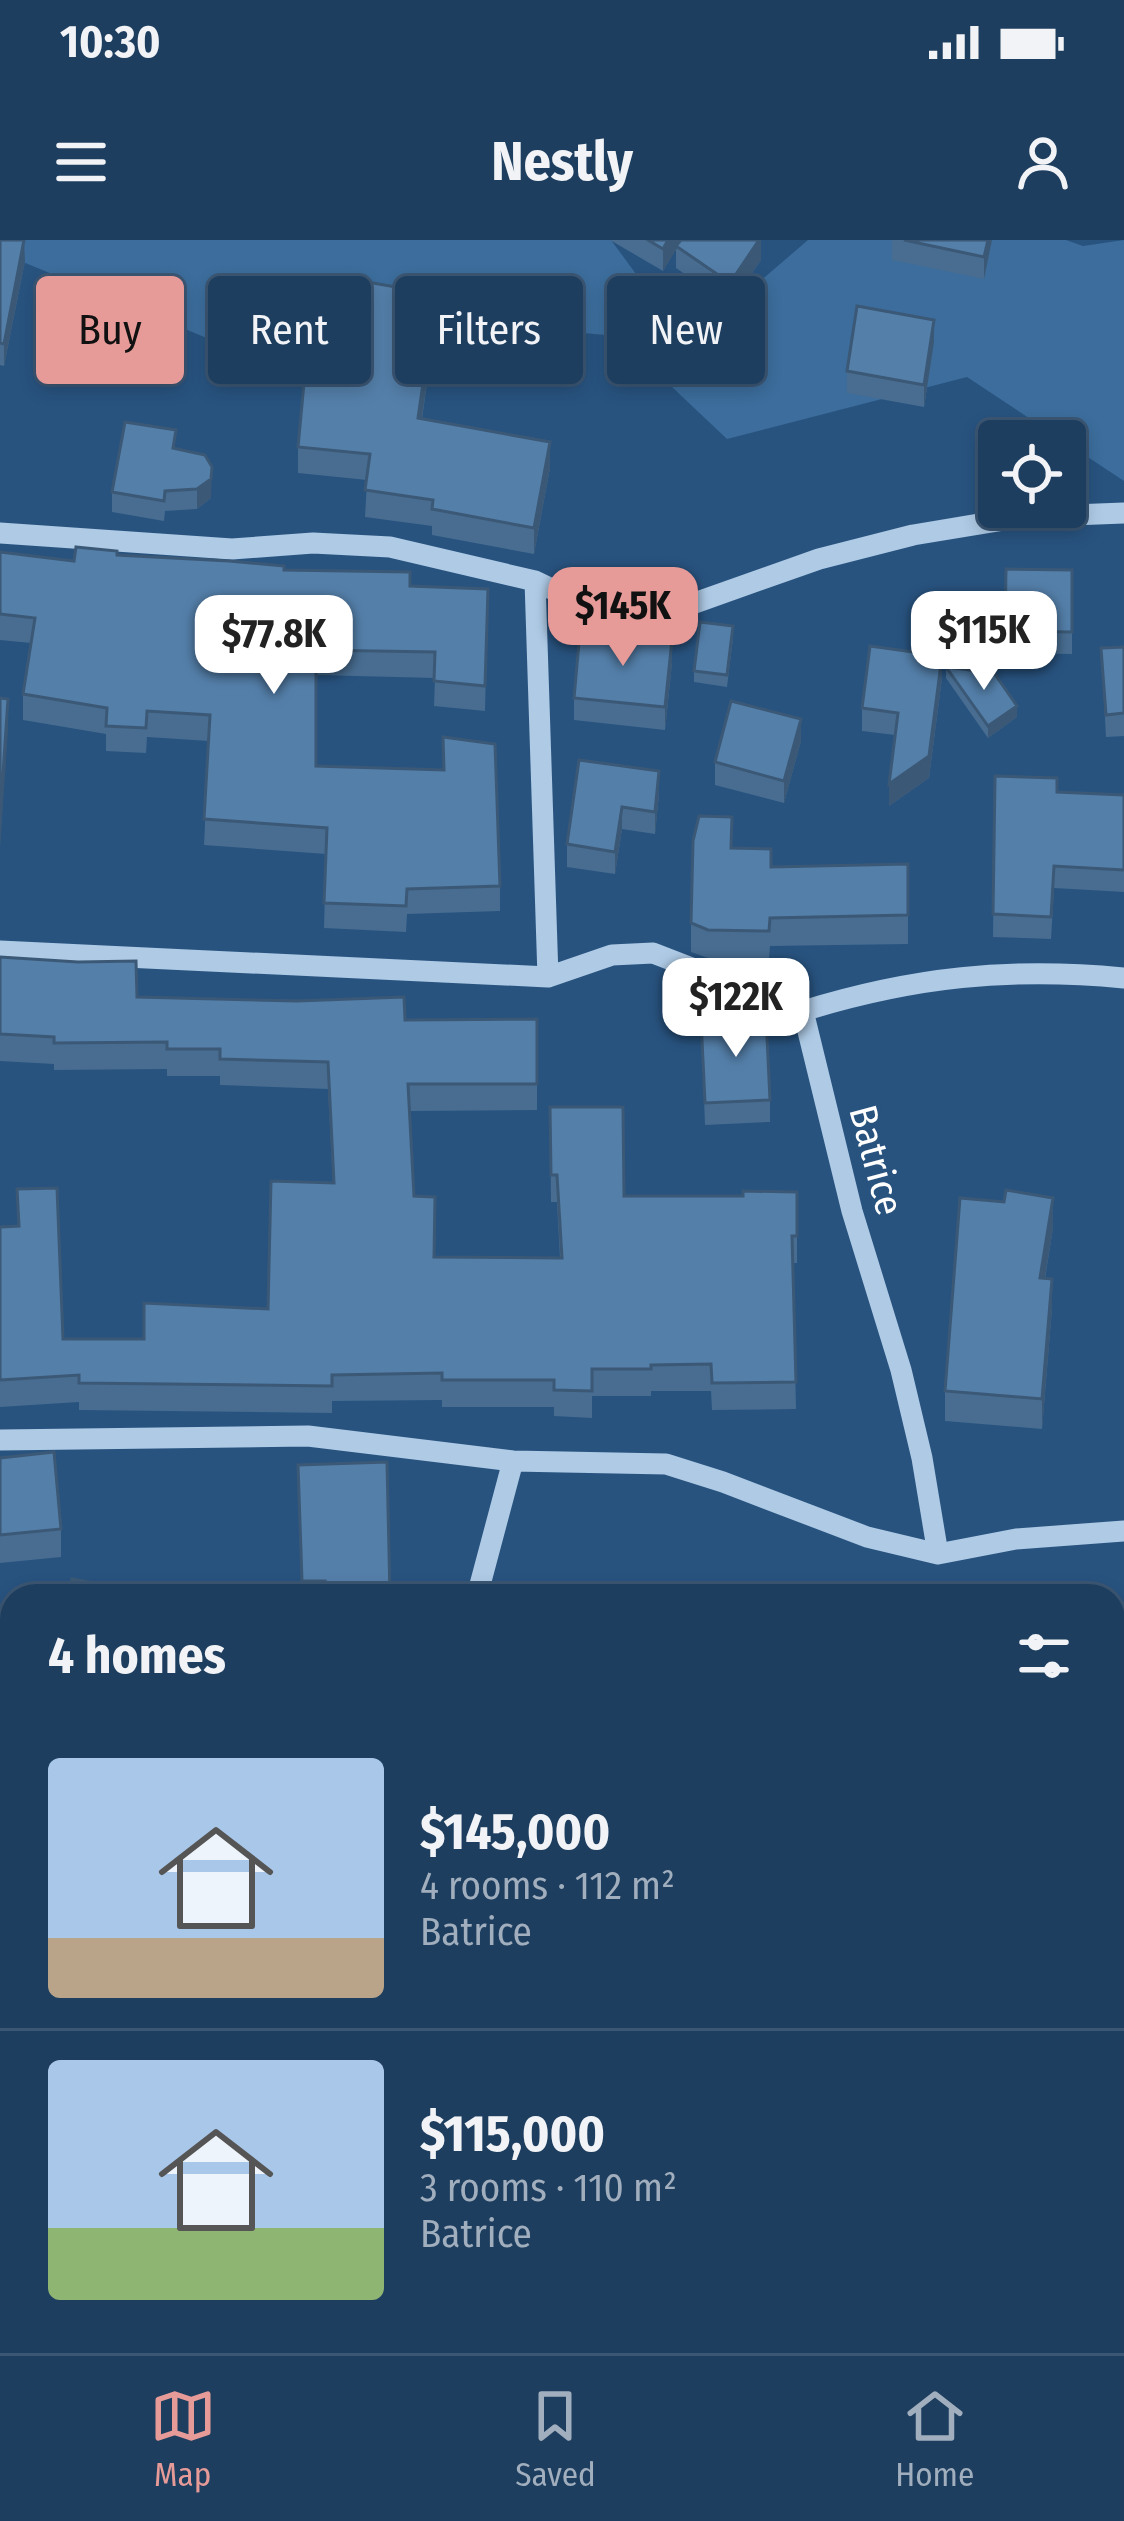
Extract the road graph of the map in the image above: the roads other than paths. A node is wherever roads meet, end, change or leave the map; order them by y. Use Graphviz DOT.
graph roads {
  1 [pos="1124,513"];
  2 [pos="0,533"];
  3 [pos="535,581"];
  4 [pos="0,951"];
  5 [pos="548,977"];
  6 [pos="1124,978"];
  7 [pos="803,1010"];
  8 [pos="0,1441"];
  9 [pos="513,1461"];
  10 [pos="1124,1532"];
  11 [pos="938,1554"];
  12 [pos="480,1584"];
  1 -- 3 [label="street"];
  2 -- 3 [label="street"];
  3 -- 5 [label="street"];
  4 -- 5 [label="street"];
  5 -- 7 [label="street"];
  6 -- 7 [label="street"];
  7 -- 11 [label="street, Batrice"];
  8 -- 9 [label="street"];
  9 -- 11 [label="street"];
  9 -- 12 [label="street"];
  10 -- 11 [label="street"];
}
